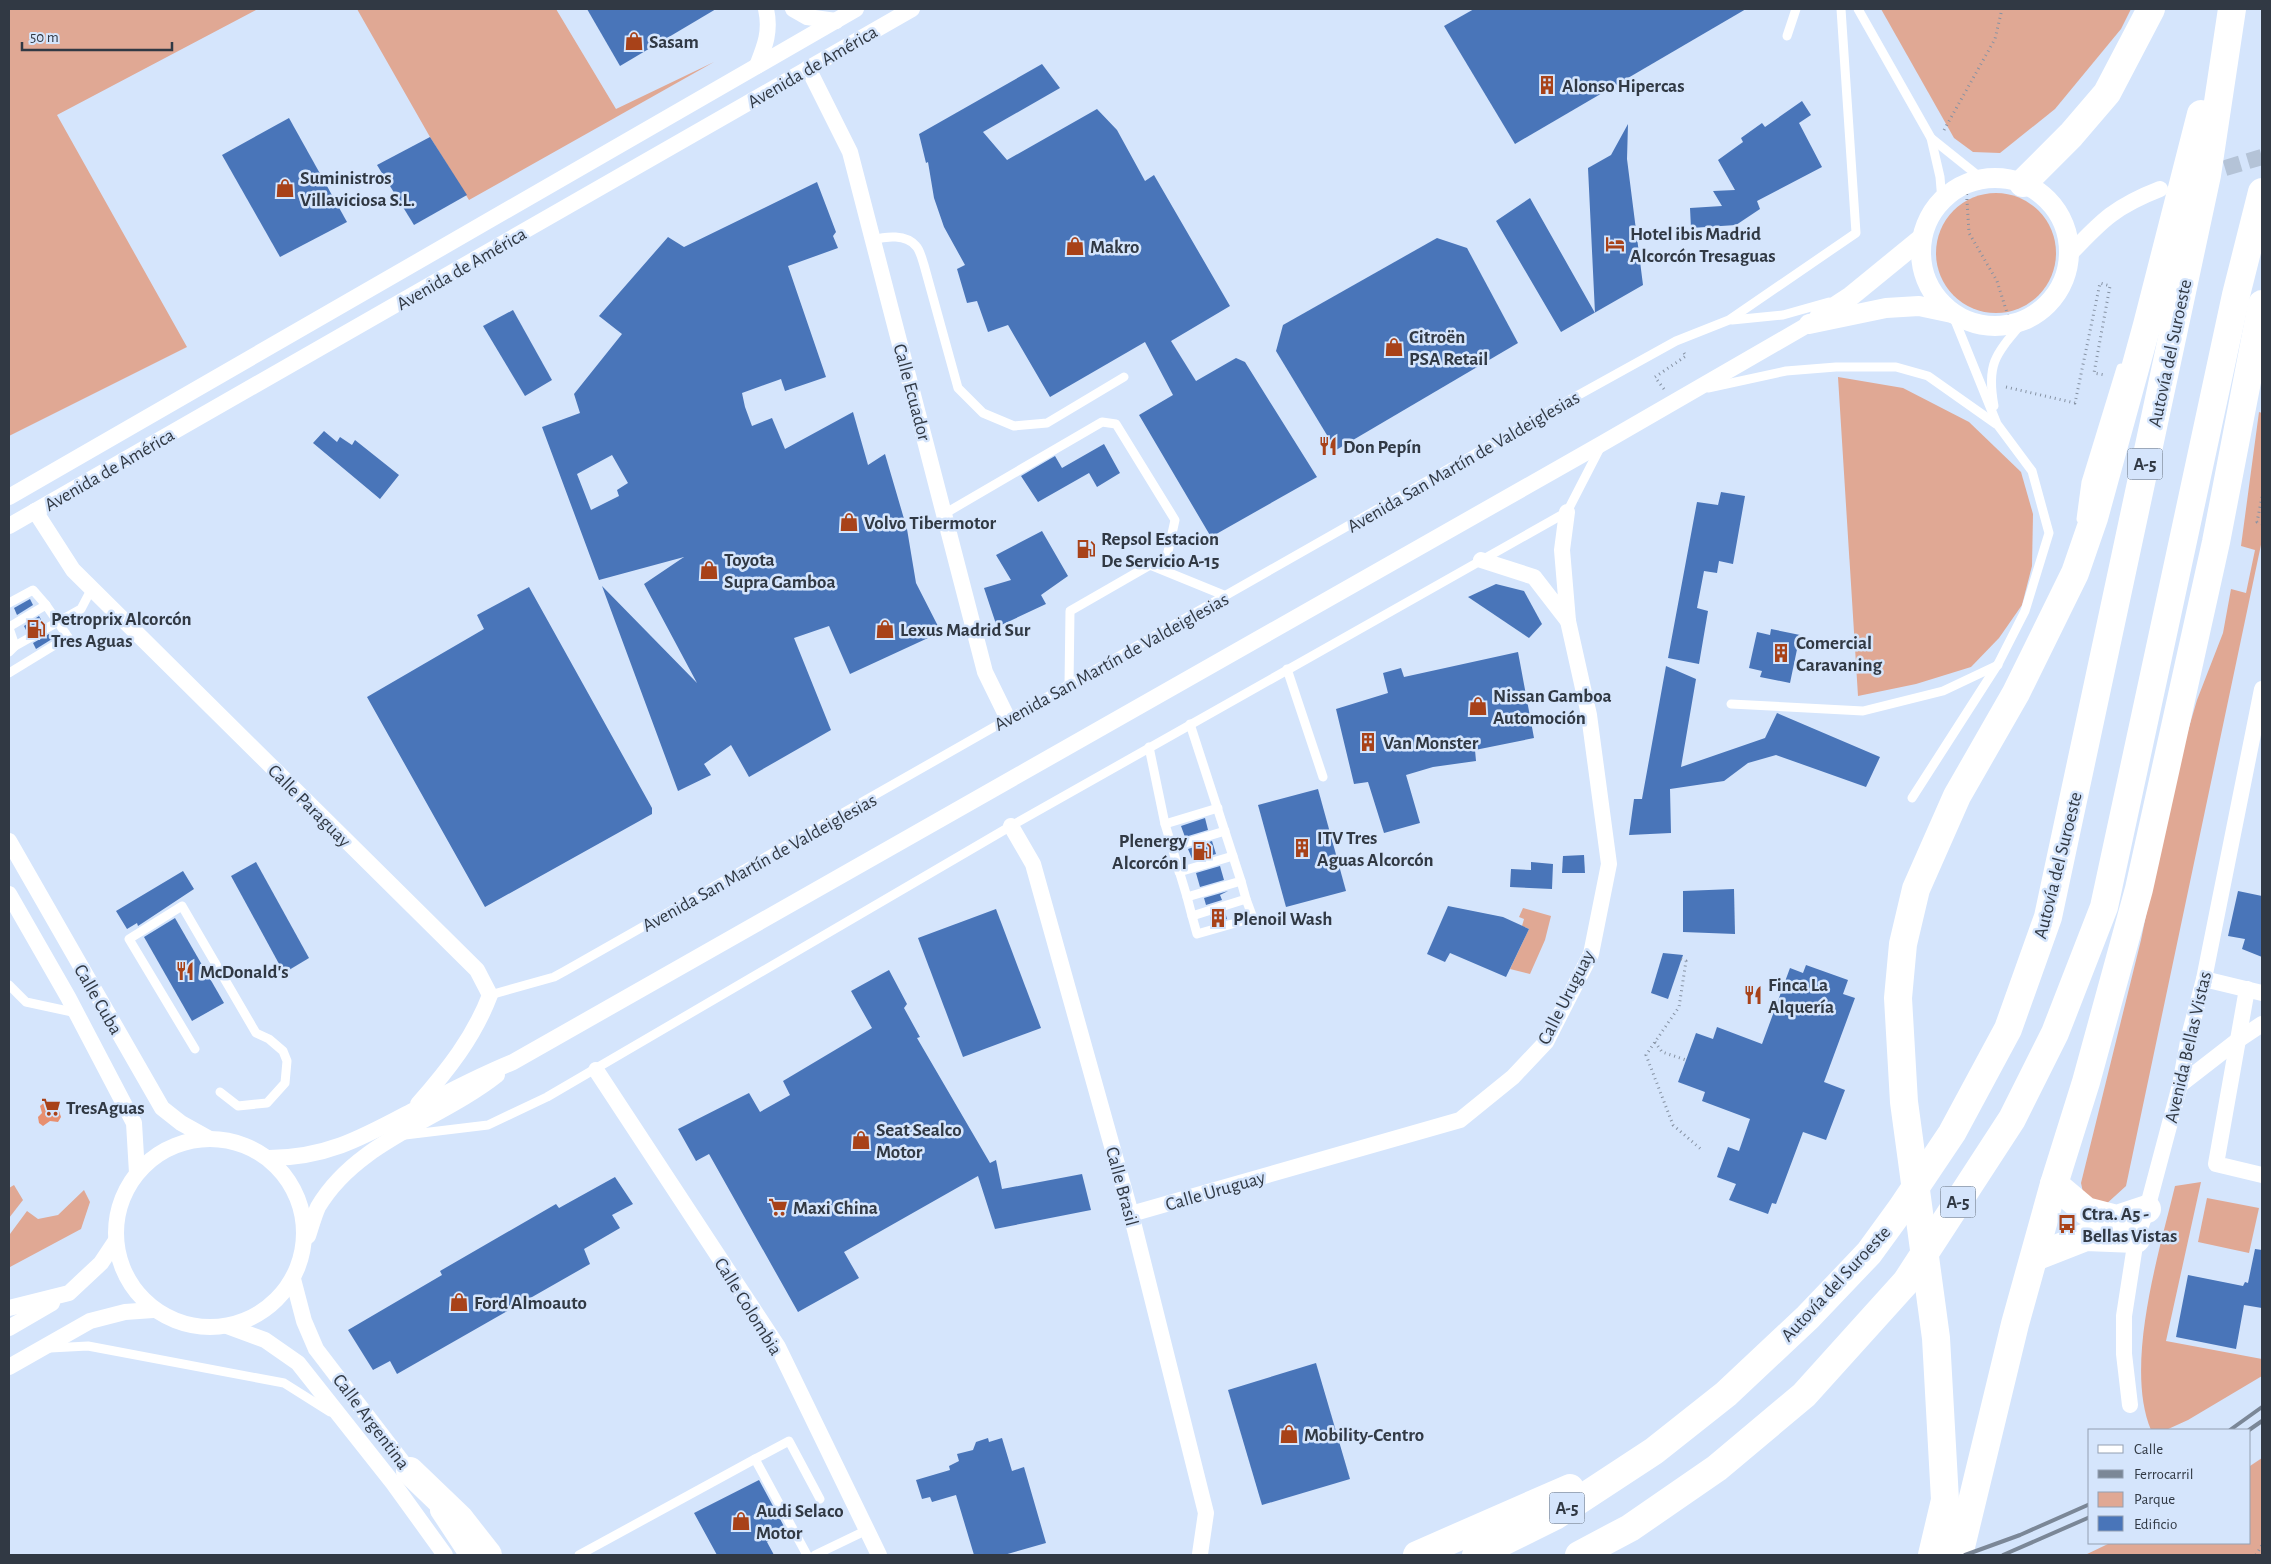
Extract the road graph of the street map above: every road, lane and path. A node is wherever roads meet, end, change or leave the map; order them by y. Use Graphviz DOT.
graph roads {
  1 [pos="766,9"];
  2 [pos="793,9"];
  3 [pos="856,9"];
  4 [pos="912,9"];
  5 [pos="1796,9"];
  6 [pos="1841,9"];
  7 [pos="1858,9"];
  8 [pos="2002,9"];
  9 [pos="2151,9"];
  10 [pos="2230,9"];
  11 [pos="836,21"];
  12 [pos="1787,36"];
  13 [pos="757,66"];
  14 [pos="808,68"];
  15 [pos="1931,138"];
  16 [pos="1974,181"];
  17 [pos="2023,183"];
  18 [pos="2160,189"];
  19 [pos="2262,192"];
  20 [pos="1942,201"];
  21 [pos="1922,238"];
  22 [pos="873,240"];
  23 [pos="2070,253"];
  24 [pos="1851,296"];
  25 [pos="2262,304"];
  26 [pos="1952,313"];
  27 [pos="1729,320"];
  28 [pos="2016,323"];
  29 [pos="1809,324"];
  30 [pos="1676,341"];
  31 [pos="1124,377"];
  32 [pos="1990,384"];
  33 [pos="1691,391"];
  34 [pos="1672,402"];
  35 [pos="2075,403"];
  36 [pos="1997,424"];
  37 [pos="1602,443"];
  38 [pos="9,497"];
  39 [pos="2262,498"];
  40 [pos="35,511"];
  41 [pos="1567,512"];
  42 [pos="944,514"];
  43 [pos="2262,524"];
  44 [pos="9,526"];
  45 [pos="1481,560"];
  46 [pos="1164,570"];
  47 [pos="92,588"];
  48 [pos="1226,596"];
  49 [pos="9,603"];
  50 [pos="46,605"];
  51 [pos="59,621"];
  52 [pos="1568,621"];
  53 [pos="9,627"];
  54 [pos="12,649"];
  55 [pos="1998,664"];
  56 [pos="1287,669"];
  57 [pos="9,673"];
  58 [pos="1069,685"];
  59 [pos="2262,689"];
  60 [pos="1731,704"];
  61 [pos="1008,719"];
  62 [pos="1190,724"];
  63 [pos="1149,747"];
  64 [pos="1322,776"];
  65 [pos="1912,798"];
  66 [pos="1218,808"];
  67 [pos="1165,824"];
  68 [pos="1011,826"];
  69 [pos="1225,831"];
  70 [pos="9,841"];
  71 [pos="1172,847"];
  72 [pos="1233,856"];
  73 [pos="1179,872"];
  74 [pos="1241,880"];
  75 [pos="9,894"];
  76 [pos="1187,897"];
  77 [pos="1246,899"];
  78 [pos="1192,916"];
  79 [pos="1681,959"];
  80 [pos="2204,979"];
  81 [pos="9,985"];
  82 [pos="2255,991"];
  83 [pos="490,995"];
  84 [pos="77,1014"];
  85 [pos="2262,1024"];
  86 [pos="2238,1040"];
  87 [pos="1655,1042"];
  88 [pos="195,1049"];
  89 [pos="1686,1060"];
  90 [pos="513,1062"];
  91 [pos="596,1070"];
  92 [pos="2180,1085"];
  93 [pos="220,1092"];
  94 [pos="412,1111"];
  95 [pos="400,1136"];
  96 [pos="208,1138"];
  97 [pos="1704,1151"];
  98 [pos="269,1158"];
  99 [pos="137,1173"];
  100 [pos="2262,1175"];
  101 [pos="2054,1184"];
  102 [pos="2147,1208"];
  103 [pos="1131,1214"];
  104 [pos="2136,1239"];
  105 [pos="115,1242"];
  106 [pos="304,1250"];
  107 [pos="2034,1257"];
  108 [pos="293,1279"];
  109 [pos="69,1293"];
  110 [pos="9,1308"];
  111 [pos="153,1310"];
  112 [pos="227,1326"];
  113 [pos="9,1328"];
  114 [pos="42,1348"];
  115 [pos="9,1368"];
  116 [pos="2130,1405"];
  117 [pos="346,1425"];
  118 [pos="1654,1451"];
  119 [pos="755,1459"];
  120 [pos="410,1471"];
  121 [pos="820,1499"];
  122 [pos="867,1530"];
  123 [pos="2262,1545"];
  124 [pos="445,1555"];
  125 [pos="467,1555"];
  126 [pos="488,1555"];
  127 [pos="579,1555"];
  128 [pos="807,1555"];
  129 [pos="815,1555"];
  130 [pos="880,1555"];
  131 [pos="1199,1555"];
  132 [pos="1417,1555"];
  133 [pos="1476,1555"];
  134 [pos="1579,1555"];
  135 [pos="1932,1555"];
  136 [pos="1959,1555"];
  137 [pos="2256,1555"];
  1 -- 13 [label="street"];
  2 -- 11 [label="street"];
  3 -- 11 [label="street, Avenida de América"];
  4 -- 14 [label="street, Avenida de América"];
  5 -- 12 [label="lane"];
  6 -- 27 [label="lane, Avenida San Martín de Valdeiglesias"];
  7 -- 15 [label="lane"];
  8 -- 15 [label="path"];
  9 -- 17 [label="highway"];
  10 -- 118 [label="highway, Autovía del Suroeste / A-5"];
  10 -- 135 [label="highway"];
  11 -- 13 [label="street, Avenida de América"];
  13 -- 38 [label="street, Avenida de América"];
  14 -- 22 [label="street, Calle Ecuador"];
  14 -- 40 [label="street, Avenida de América"];
  15 -- 16 [label="lane"];
  15 -- 20 [label="lane"];
  16 -- 17 [label="street"];
  16 -- 20 [label="street"];
  16 -- 28 [label="path"];
  17 -- 23 [label="street"];
  18 -- 23 [label="street"];
  19 -- 134 [label="highway, A-5"];
  20 -- 21 [label="street"];
  21 -- 24 [label="street, Avenida San Martín de Valdeiglesias"];
  21 -- 26 [label="street"];
  22 -- 31 [label="lane"];
  22 -- 42 [label="street, Calle Ecuador"];
  23 -- 28 [label="street"];
  24 -- 27 [label="lane, Avenida San Martín de Valdeiglesias"];
  24 -- 29 [label="street"];
  25 -- 101 [label="highway"];
  26 -- 28 [label="street"];
  26 -- 29 [label="street"];
  26 -- 36 [label="lane"];
  27 -- 30 [label="lane, Avenida San Martín de Valdeiglesias"];
  28 -- 32 [label="lane"];
  29 -- 33 [label="street"];
  30 -- 34 [label="path"];
  30 -- 48 [label="lane, Avenida San Martín de Valdeiglesias"];
  32 -- 35 [label="path"];
  32 -- 36 [label="lane"];
  33 -- 34 [label="street"];
  33 -- 36 [label="lane"];
  34 -- 37 [label="street"];
  36 -- 55 [label="lane"];
  37 -- 41 [label="lane"];
  37 -- 90 [label="street"];
  39 -- 43 [label="path"];
  40 -- 44 [label="street, Avenida de América"];
  40 -- 47 [label="street, Calle Paraguay"];
  41 -- 45 [label="lane"];
  41 -- 52 [label="street, Calle Uruguay"];
  42 -- 46 [label="lane"];
  42 -- 61 [label="street, Calle Ecuador"];
  45 -- 52 [label="street, Calle Uruguay"];
  45 -- 56 [label="lane"];
  46 -- 48 [label="lane"];
  46 -- 58 [label="lane"];
  47 -- 51 [label="lane"];
  47 -- 83 [label="street, Calle Paraguay"];
  48 -- 58 [label="lane, Avenida San Martín de Valdeiglesias"];
  49 -- 50 [label="lane"];
  50 -- 51 [label="lane"];
  50 -- 53 [label="lane"];
  51 -- 54 [label="lane"];
  51 -- 57 [label="lane"];
  52 -- 103 [label="street, Calle Uruguay"];
  53 -- 54 [label="lane"];
  55 -- 60 [label="lane"];
  55 -- 65 [label="lane"];
  56 -- 62 [label="lane"];
  56 -- 64 [label="lane"];
  58 -- 61 [label="lane, Avenida San Martín de Valdeiglesias"];
  59 -- 80 [label="street, Avenida Bellas Vistas"];
  61 -- 83 [label="lane, Avenida San Martín de Valdeiglesias"];
  62 -- 63 [label="lane"];
  62 -- 66 [label="lane"];
  63 -- 67 [label="lane"];
  63 -- 68 [label="lane"];
  66 -- 67 [label="lane"];
  66 -- 69 [label="lane"];
  67 -- 71 [label="lane"];
  68 -- 91 [label="lane"];
  68 -- 103 [label="street, Calle Brasil"];
  69 -- 71 [label="lane"];
  69 -- 72 [label="lane"];
  70 -- 96 [label="street, Calle Cuba"];
  71 -- 73 [label="lane"];
  72 -- 73 [label="lane"];
  72 -- 74 [label="lane"];
  73 -- 76 [label="lane"];
  74 -- 76 [label="lane"];
  74 -- 77 [label="lane"];
  75 -- 84 [label="street, Calle Cuba"];
  76 -- 78 [label="lane"];
  77 -- 78 [label="lane"];
  77 -- 78 [label="lane"];
  79 -- 87 [label="path"];
  80 -- 82 [label="street"];
  80 -- 92 [label="street, Avenida Bellas Vistas"];
  81 -- 84 [label="lane"];
  82 -- 86 [label="street"];
  83 -- 94 [label="street"];
  84 -- 99 [label="street, Calle Cuba"];
  85 -- 86 [label="street"];
  86 -- 92 [label="street"];
  86 -- 100 [label="street"];
  87 -- 89 [label="path"];
  87 -- 97 [label="path"];
  88 -- 93 [label="lane"];
  90 -- 94 [label="street"];
  90 -- 95 [label="street"];
  91 -- 95 [label="lane"];
  91 -- 122 [label="street, Calle Colombia"];
  92 -- 102 [label="street, Avenida Bellas Vistas"];
  94 -- 98 [label="street"];
  95 -- 106 [label="street"];
  96 -- 98 [label="street"];
  96 -- 99 [label="street"];
  98 -- 106 [label="street"];
  99 -- 105 [label="street"];
  101 -- 102 [label="highway"];
  101 -- 107 [label="highway"];
  102 -- 104 [label="street, Avenida Bellas Vistas"];
  103 -- 131 [label="street, Calle Brasil"];
  104 -- 107 [label="highway"];
  104 -- 116 [label="street, Avenida Bellas Vistas"];
  105 -- 109 [label="street"];
  105 -- 111 [label="street"];
  106 -- 108 [label="street"];
  107 -- 136 [label="highway"];
  108 -- 112 [label="street"];
  108 -- 120 [label="street, Calle Argentina"];
  109 -- 110 [label="street"];
  109 -- 113 [label="street"];
  111 -- 112 [label="street"];
  111 -- 114 [label="street"];
  112 -- 117 [label="street, Calle Argentina"];
  114 -- 115 [label="street"];
  114 -- 117 [label="lane"];
  117 -- 124 [label="street, Calle Argentina"];
  118 -- 132 [label="highway"];
  118 -- 133 [label="highway, Autovía del Suroeste / A-5"];
  119 -- 121 [label="lane"];
  119 -- 127 [label="lane"];
  119 -- 128 [label="lane"];
  120 -- 125 [label="street, Calle Argentina"];
  120 -- 126 [label="highway"];
  122 -- 129 [label="lane"];
  122 -- 130 [label="street, Calle Colombia"];
  123 -- 137 [label="path"];
}
